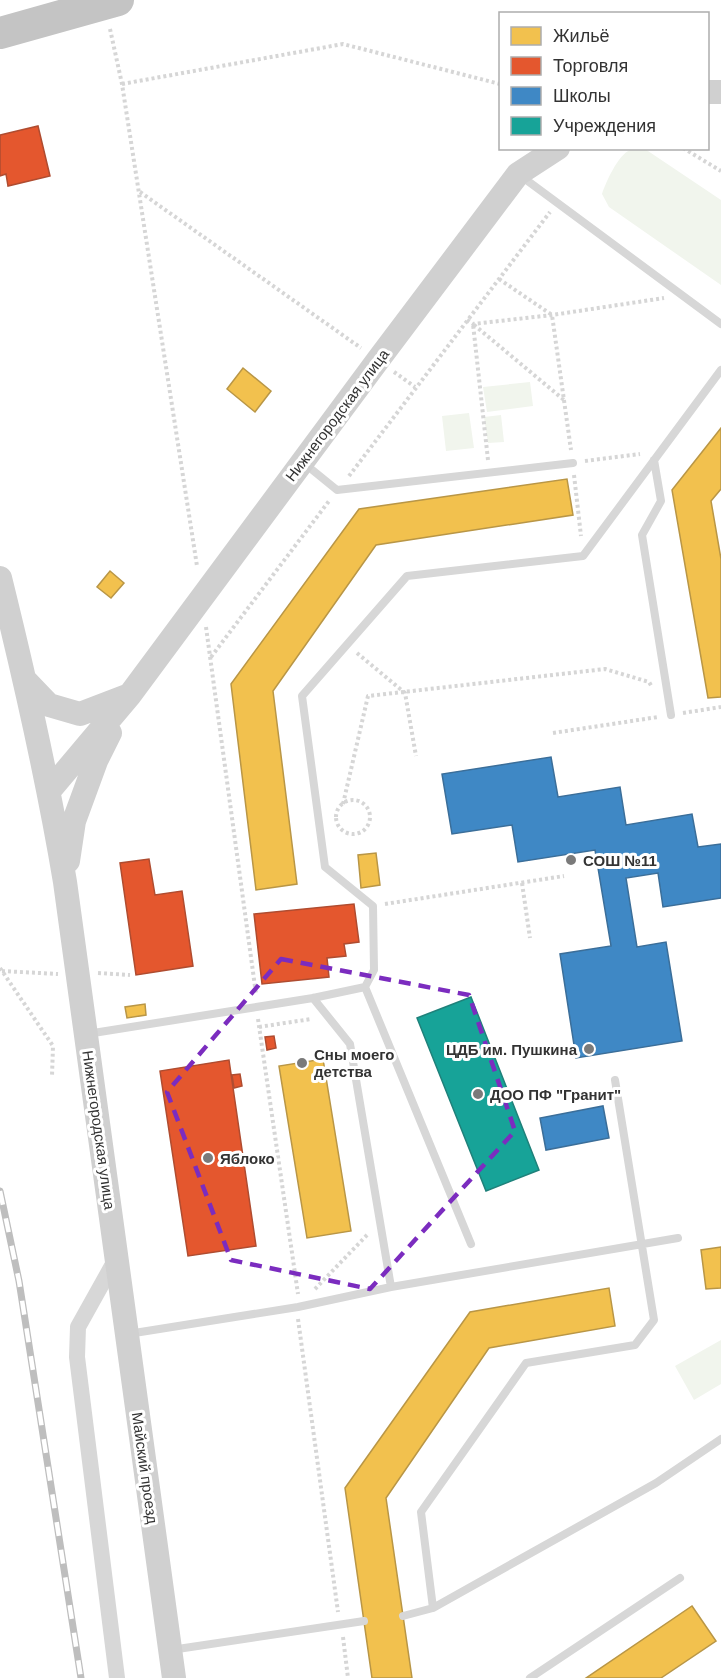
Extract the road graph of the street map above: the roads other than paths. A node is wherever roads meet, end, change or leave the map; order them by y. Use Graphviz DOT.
graph roads {
  1 [pos="113,11"];
  2 [pos="0,33"];
  3 [pos="555,150"];
  4 [pos="518,174"];
  5 [pos="721,324"];
  6 [pos="721,370"];
  7 [pos="654,460"];
  8 [pos="302,461"];
  9 [pos="573,463"];
  10 [pos="0,578"];
  11 [pos="26,681"];
  12 [pos="129,696"];
  13 [pos="671,715"];
  14 [pos="50,791"];
  15 [pos="65,882"];
  16 [pos="365,987"];
  17 [pos="313,998"];
  18 [pos="86,1034"];
  19 [pos="615,1080"];
  20 [pos="678,1238"];
  21 [pos="471,1244"];
  22 [pos="642,1244"];
  23 [pos="117,1257"];
  24 [pos="391,1287"];
  25 [pos="127,1334"];
  26 [pos="721,1438"];
  27 [pos="680,1578"];
  28 [pos="433,1608"];
  29 [pos="403,1616"];
  30 [pos="364,1621"];
  31 [pos="170,1650"];
  32 [pos="117,1678"];
  33 [pos="174,1678"];
  34 [pos="530,1678"];
  1 -- 2 [label="highway, bridge"];
  3 -- 4 [label="street, Нижнегородская улица"];
  4 -- 5 [label="lane"];
  4 -- 8 [label="street, Нижнегородская улица"];
  6 -- 7 [label="lane"];
  7 -- 13 [label="lane"];
  7 -- 16 [label="lane"];
  8 -- 9 [label="lane"];
  8 -- 12 [label="street, Нижнегородская улица"];
  10 -- 11 [label="street, Нижнегородская улица"];
  11 -- 12 [label="street"];
  11 -- 14 [label="street, Нижнегородская улица"];
  12 -- 14 [label="street"];
  12 -- 15 [label="street"];
  14 -- 15 [label="street, Нижнегородская улица"];
  15 -- 18 [label="street, Нижнегородская улица"];
  16 -- 17 [label="lane"];
  16 -- 21 [label="lane"];
  17 -- 18 [label="lane"];
  17 -- 24 [label="lane"];
  18 -- 23 [label="street, Нижнегородская улица"];
  19 -- 22 [label="lane"];
  20 -- 22 [label="lane"];
  22 -- 24 [label="lane"];
  22 -- 28 [label="lane"];
  23 -- 25 [label="street, Майский проезд"];
  23 -- 32 [label="street"];
  24 -- 25 [label="lane"];
  25 -- 31 [label="street, Майский проезд"];
  26 -- 28 [label="lane"];
  27 -- 34 [label="lane"];
  28 -- 29 [label="lane"];
  30 -- 31 [label="lane"];
  31 -- 33 [label="street, Майский проезд"];
}
